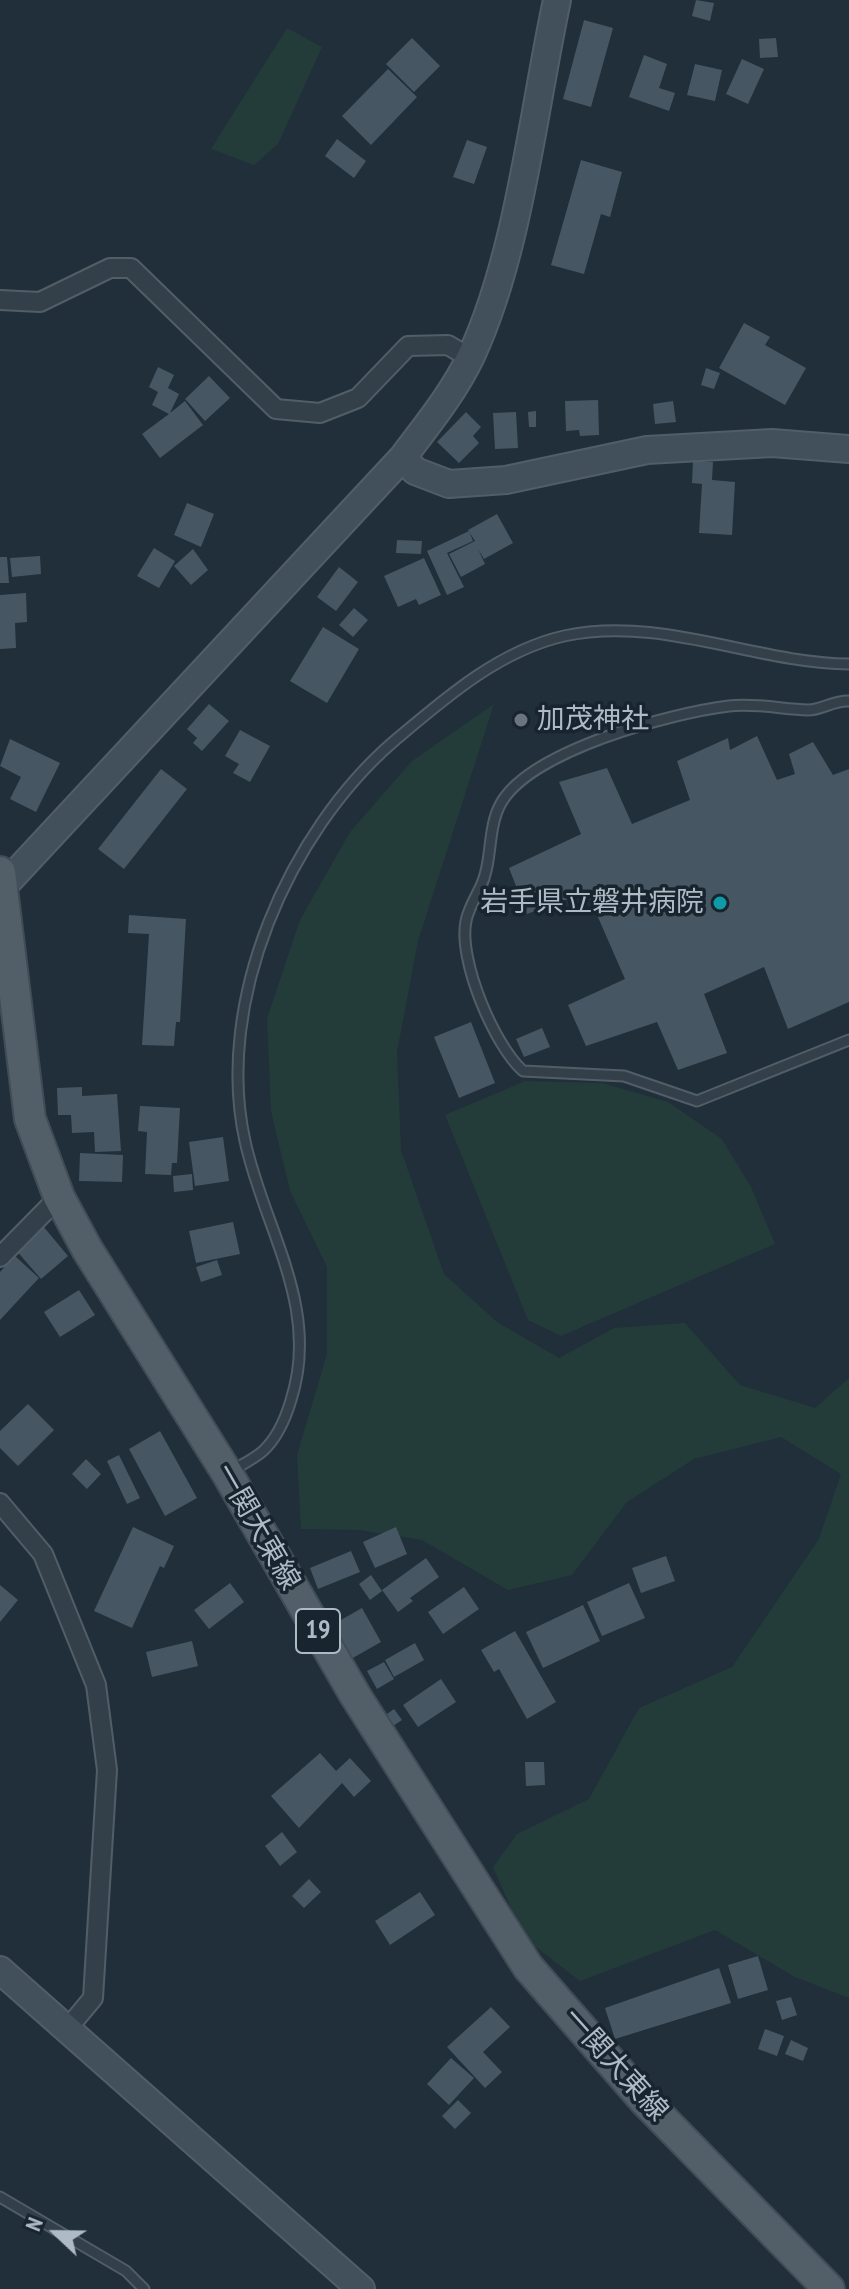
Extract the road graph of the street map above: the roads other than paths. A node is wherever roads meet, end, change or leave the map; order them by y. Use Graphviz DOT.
graph roads {
  1 [pos="557,0"];
  2 [pos="0,300"];
  3 [pos="470,358"];
  4 [pos="849,449"];
  5 [pos="403,457"];
  6 [pos="849,664"];
  7 [pos="849,701"];
  8 [pos="1,883"];
  9 [pos="849,1040"];
  10 [pos="59,1197"];
  11 [pos="0,1257"];
  12 [pos="227,1473"];
  13 [pos="0,1503"];
  14 [pos="0,1970"];
  15 [pos="68,2028"];
  16 [pos="0,2197"];
  17 [pos="144,2289"];
  18 [pos="361,2289"];
  19 [pos="829,2289"];
  1 -- 3 [label="street"];
  2 -- 3 [label="street"];
  3 -- 5 [label="street"];
  4 -- 5 [label="street"];
  5 -- 8 [label="street"];
  6 -- 12 [label="lane"];
  7 -- 9 [label="lane"];
  8 -- 10 [label="main road, 一関大東線 / 19"];
  10 -- 11 [label="street"];
  10 -- 12 [label="main road, 一関大東線 / 19"];
  12 -- 19 [label="main road, 一関大東線 / 19"];
  13 -- 15 [label="street"];
  14 -- 15 [label="street"];
  15 -- 18 [label="street"];
  16 -- 17 [label="lane"];
}
